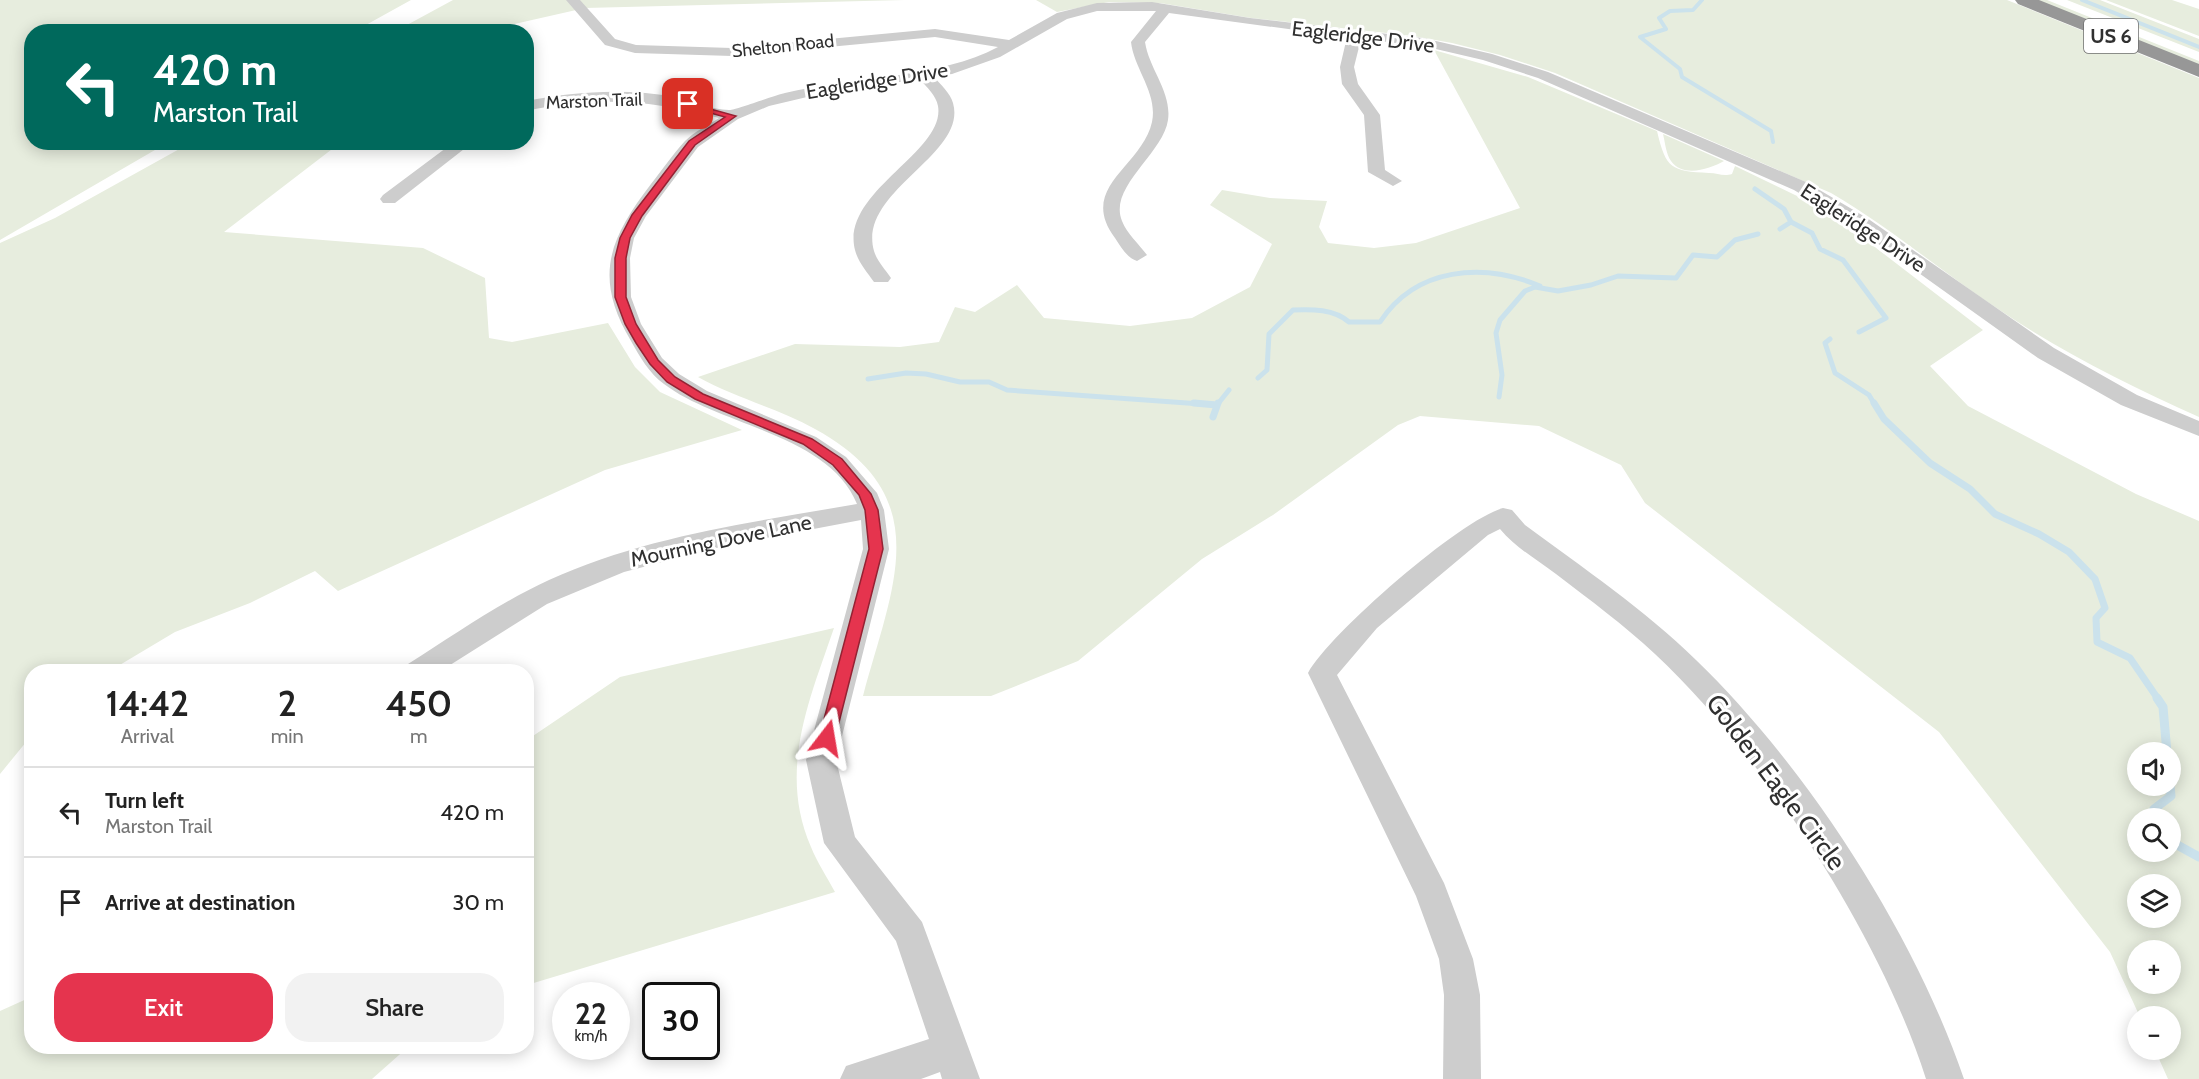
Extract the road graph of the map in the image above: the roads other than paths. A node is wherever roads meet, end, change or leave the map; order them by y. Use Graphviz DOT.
graph roads {
  1 [pos="573,0"];
  2 [pos="2024,0"];
  3 [pos="2053,0"];
  4 [pos="1166,8"];
  5 [pos="1355,33"];
  6 [pos="1011,45"];
  7 [pos="2199,58"];
  8 [pos="2199,71"];
  9 [pos="925,76"];
  10 [pos="534,105"];
  11 [pos="732,116"];
  12 [pos="454,150"];
  13 [pos="1393,181"];
  14 [pos="389,199"];
  15 [pos="1137,255"];
  16 [pos="880,278"];
  17 [pos="2199,429"];
  18 [pos="872,510"];
  19 [pos="431,664"];
  20 [pos="957,1063"];
  21 [pos="859,1079"];
  22 [pos="1462,1079"];
  23 [pos="1945,1079"];
  1 -- 6 [label="street, Shelton Road"];
  2 -- 8 [label="highway, US 6"];
  3 -- 7 [label="highway, US 6"];
  4 -- 5 [label="street, Eagleridge Drive"];
  4 -- 6 [label="street, Eagleridge Drive"];
  4 -- 15 [label="street"];
  5 -- 13 [label="street"];
  5 -- 17 [label="street, Eagleridge Drive"];
  6 -- 9 [label="street, Eagleridge Drive"];
  9 -- 11 [label="street, Eagleridge Drive"];
  9 -- 16 [label="street"];
  10 -- 11 [label="street, Marston Trail"];
  11 -- 18 [label="street, Eagleridge Drive"];
  12 -- 14 [label="street"];
  18 -- 19 [label="street, Mourning Dove Lane"];
  18 -- 20 [label="street, Eagleridge Drive"];
  20 -- 21 [label="street"];
  22 -- 23 [label="street, Golden Eagle Circle"];
}
